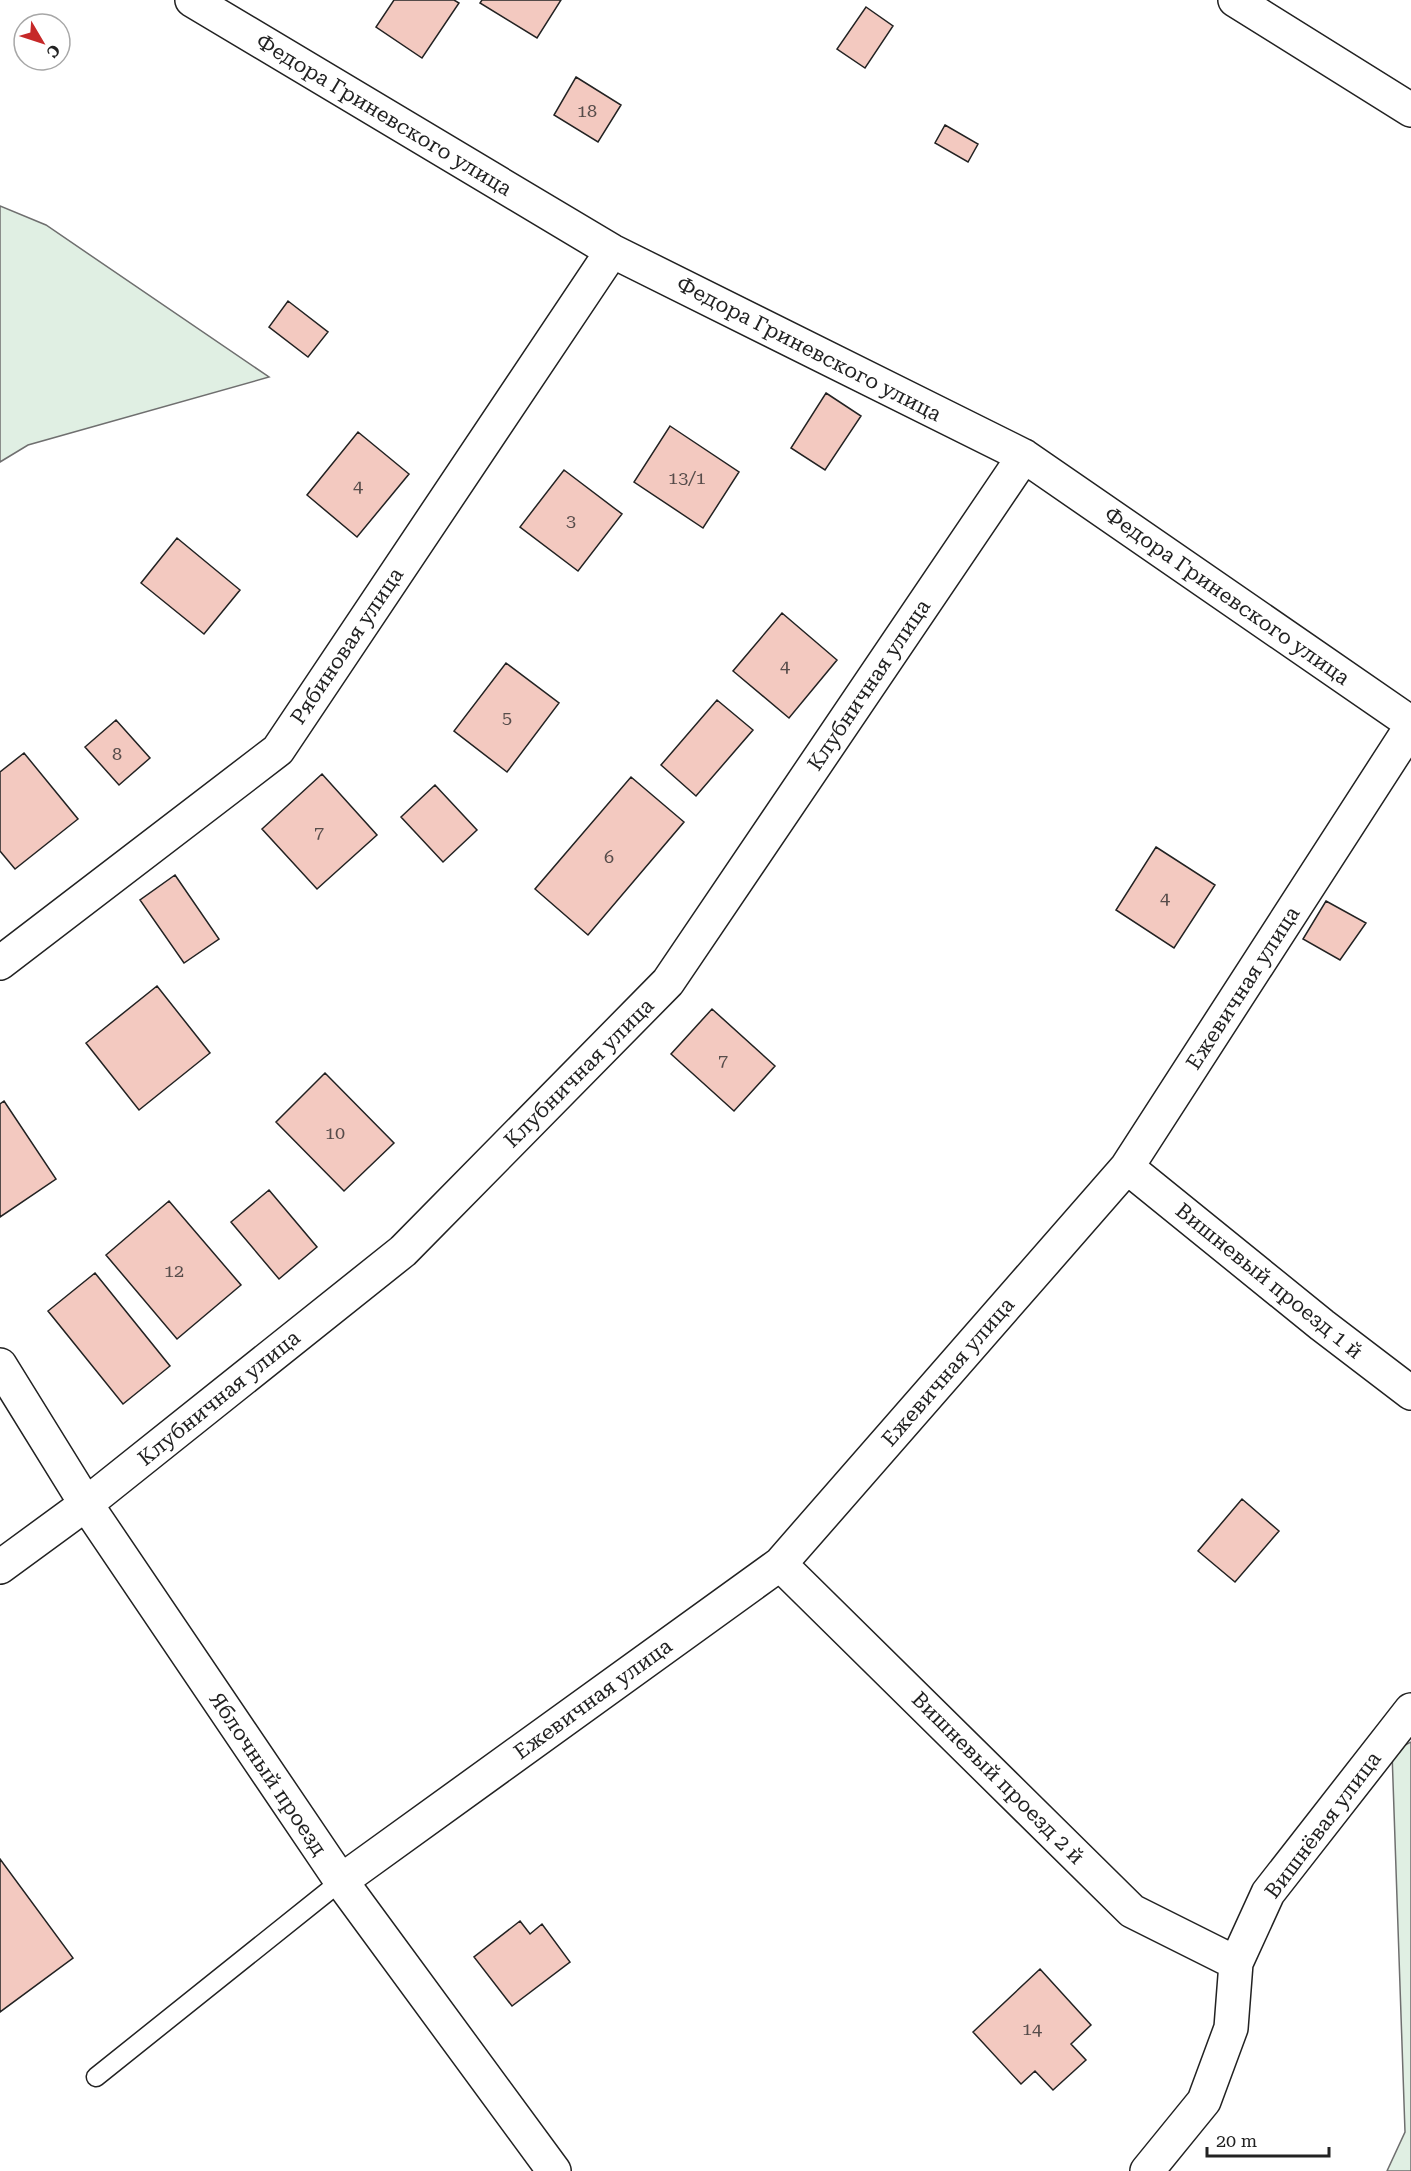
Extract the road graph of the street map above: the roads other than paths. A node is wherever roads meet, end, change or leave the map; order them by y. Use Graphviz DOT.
graph roads {
  1 [pos="192,0"];
  2 [pos="1235,0"];
  3 [pos="1411,110"];
  4 [pos="612,251"];
  5 [pos="1024,456"];
  6 [pos="1411,725"];
  7 [pos="0,963"];
  8 [pos="1127,1167"];
  9 [pos="0,1365"];
  10 [pos="1411,1393"];
  11 [pos="86,1504"];
  12 [pos="780,1564"];
  13 [pos="0,1567"];
  14 [pos="1411,1710"];
  15 [pos="341,1881"];
  16 [pos="1236,1963"];
  17 [pos="96,2077"];
  18 [pos="554,2171"];
  19 [pos="1147,2171"];
  1 -- 4 [label="street, Федора Гриневского улица"];
  2 -- 3 [label="street"];
  4 -- 5 [label="street, Федора Гриневского улица"];
  4 -- 7 [label="street, Рябиновая улица"];
  5 -- 6 [label="street, Федора Гриневского улица"];
  5 -- 11 [label="street, Клубничная улица"];
  6 -- 8 [label="street, Ежевичная улица"];
  8 -- 10 [label="street, Вишневый проезд 1 й"];
  8 -- 12 [label="street, Ежевичная улица"];
  9 -- 11 [label="street, Яблочный проезд"];
  11 -- 13 [label="street, Клубничная улица"];
  11 -- 15 [label="street, Яблочный проезд"];
  12 -- 15 [label="street, Ежевичная улица"];
  12 -- 16 [label="street, Вишневый проезд 2 й"];
  14 -- 16 [label="street, Вишнёвая улица"];
  15 -- 17 [label="lane"];
  15 -- 18 [label="street, Яблочный проезд"];
  16 -- 19 [label="street, Вишнёвая улица"];
}
